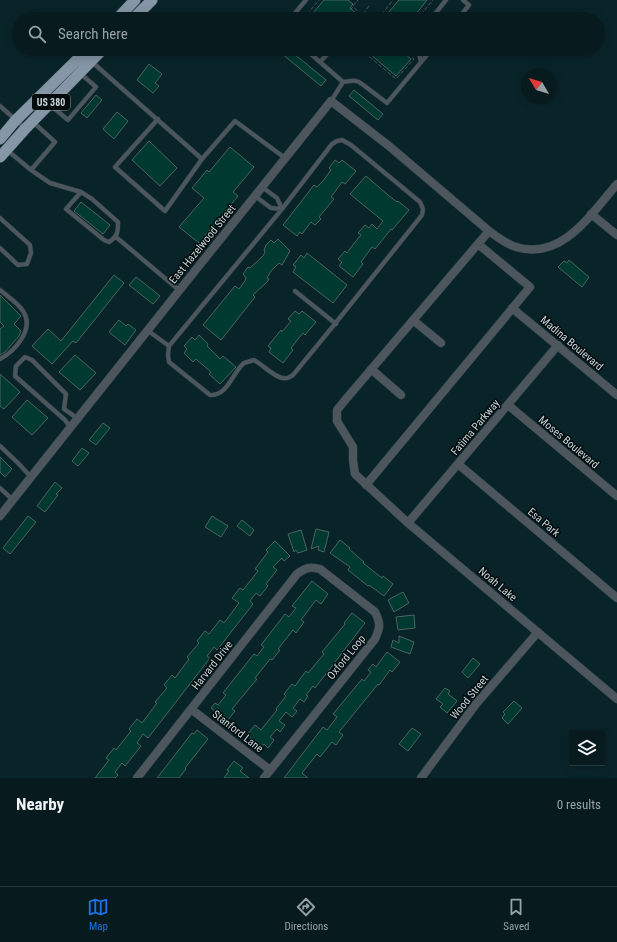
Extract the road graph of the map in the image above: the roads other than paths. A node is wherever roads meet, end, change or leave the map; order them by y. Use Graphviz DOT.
graph roads {
  1 [pos="135,0"];
  2 [pos="152,0"];
  3 [pos="306,0"];
  4 [pos="446,0"];
  5 [pos="463,0"];
  6 [pos="124,12"];
  7 [pos="140,12"];
  8 [pos="296,12"];
  9 [pos="437,12"];
  10 [pos="464,12"];
  11 [pos="81,56"];
  12 [pos="97,56"];
  13 [pos="313,56"];
  14 [pos="326,56"];
  15 [pos="420,56"];
  16 [pos="426,56"];
  17 [pos="92,62"];
  18 [pos="320,62"];
  19 [pos="421,62"];
  20 [pos="80,74"];
  21 [pos="343,82"];
  22 [pos="41,96"];
  23 [pos="331,101"];
  24 [pos="49,104"];
  25 [pos="0,106"];
  26 [pos="24,113"];
  27 [pos="158,119"];
  28 [pos="16,121"];
  29 [pos="29,125"];
  30 [pos="0,139"];
  31 [pos="3,154"];
  32 [pos="285,158"];
  33 [pos="202,159"];
  34 [pos="31,170"];
  35 [pos="617,184"];
  36 [pos="262,186"];
  37 [pos="81,192"];
  38 [pos="255,196"];
  39 [pos="282,208"];
  40 [pos="592,214"];
  41 [pos="0,218"];
  42 [pos="489,231"];
  43 [pos="617,235"];
  44 [pos="116,237"];
  45 [pos="478,244"];
  46 [pos="0,248"];
  47 [pos="0,290"];
  48 [pos="179,290"];
  49 [pos="295,291"];
  50 [pos="512,308"];
  51 [pos="413,320"];
  52 [pos="336,324"];
  53 [pos="147,330"];
  54 [pos="442,343"];
  55 [pos="558,345"];
  56 [pos="169,346"];
  57 [pos="0,359"];
  58 [pos="371,370"];
  59 [pos="401,395"];
  60 [pos="617,395"];
  61 [pos="508,405"];
  62 [pos="77,418"];
  63 [pos="70,427"];
  64 [pos="0,446"];
  65 [pos="458,464"];
  66 [pos="31,477"];
  67 [pos="366,485"];
  68 [pos="0,488"];
  69 [pos="617,496"];
  70 [pos="13,500"];
  71 [pos="0,516"];
  72 [pos="408,523"];
  73 [pos="305,568"];
  74 [pos="617,598"];
  75 [pos="538,632"];
  76 [pos="617,699"];
  77 [pos="191,709"];
  78 [pos="270,770"];
  79 [pos="137,778"];
  80 [pos="264,778"];
  81 [pos="421,778"];
  1 -- 6 [label="highway"];
  2 -- 7 [label="highway"];
  3 -- 8 [label="lane"];
  4 -- 9 [label="lane"];
  5 -- 10 [label="lane"];
  11 -- 22 [label="highway, US 380"];
  12 -- 17 [label="highway, US 380"];
  13 -- 18 [label="lane"];
  14 -- 18 [label="lane"];
  15 -- 19 [label="lane"];
  16 -- 19 [label="lane"];
  17 -- 20 [label="highway, US 380"];
  17 -- 27 [label="lane"];
  18 -- 21 [label="lane"];
  19 -- 21 [label="lane"];
  20 -- 24 [label="highway, US 380"];
  20 -- 24 [label="lane"];
  21 -- 23 [label="lane"];
  22 -- 24 [label="lane"];
  22 -- 26 [label="highway, US 380"];
  23 -- 32 [label="street, East Hazelwood Street"];
  23 -- 42 [label="street"];
  24 -- 29 [label="highway, US 380"];
  25 -- 28 [label="lane"];
  26 -- 28 [label="highway, US 380"];
  26 -- 29 [label="lane"];
  27 -- 33 [label="lane"];
  27 -- 33 [label="lane"];
  28 -- 29 [label="lane"];
  28 -- 30 [label="highway, US 380"];
  29 -- 31 [label="highway, US 380"];
  29 -- 34 [label="lane"];
  31 -- 34 [label="lane"];
  32 -- 33 [label="lane"];
  32 -- 36 [label="street, East Hazelwood Street"];
  34 -- 37 [label="lane"];
  35 -- 40 [label="street"];
  36 -- 38 [label="street, East Hazelwood Street"];
  36 -- 39 [label="lane"];
  37 -- 44 [label="lane"];
  37 -- 44 [label="lane"];
  38 -- 39 [label="lane"];
  38 -- 48 [label="street, East Hazelwood Street"];
  39 -- 52 [label="lane"];
  39 -- 56 [label="lane"];
  40 -- 42 [label="street"];
  40 -- 43 [label="street"];
  41 -- 46 [label="lane"];
  42 -- 45 [label="street, Noah Lake"];
  44 -- 48 [label="lane"];
  45 -- 50 [label="street"];
  45 -- 51 [label="street, Noah Lake"];
  47 -- 57 [label="lane"];
  48 -- 53 [label="street, East Hazelwood Street"];
  49 -- 52 [label="lane"];
  50 -- 55 [label="street, Madina Boulevard"];
  50 -- 67 [label="street"];
  51 -- 54 [label="street"];
  51 -- 58 [label="street, Noah Lake"];
  52 -- 56 [label="lane"];
  53 -- 56 [label="lane"];
  53 -- 62 [label="street, East Hazelwood Street"];
  55 -- 60 [label="street, Madina Boulevard"];
  55 -- 61 [label="street, Fatima Parkway"];
  58 -- 59 [label="street"];
  58 -- 67 [label="street, Noah Lake"];
  61 -- 65 [label="street, Fatima Parkway"];
  61 -- 69 [label="street, Moses Boulevard"];
  62 -- 63 [label="street, East Hazelwood Street"];
  62 -- 63 [label="lane"];
  63 -- 66 [label="street, East Hazelwood Street"];
  64 -- 66 [label="lane"];
  65 -- 72 [label="street, Fatima Parkway"];
  65 -- 74 [label="street, Esa Park"];
  66 -- 70 [label="street, East Hazelwood Street"];
  67 -- 72 [label="street, Noah Lake"];
  68 -- 70 [label="lane"];
  70 -- 71 [label="street, East Hazelwood Street"];
  72 -- 75 [label="street, Noah Lake"];
  73 -- 77 [label="street, Harvard Drive"];
  73 -- 78 [label="street, Oxford Loop"];
  75 -- 76 [label="street, Noah Lake"];
  75 -- 81 [label="street, Wood Street"];
  77 -- 78 [label="street, Stanford Lane"];
  77 -- 79 [label="street, Harvard Drive"];
  78 -- 80 [label="street, Oxford Loop"];
}
